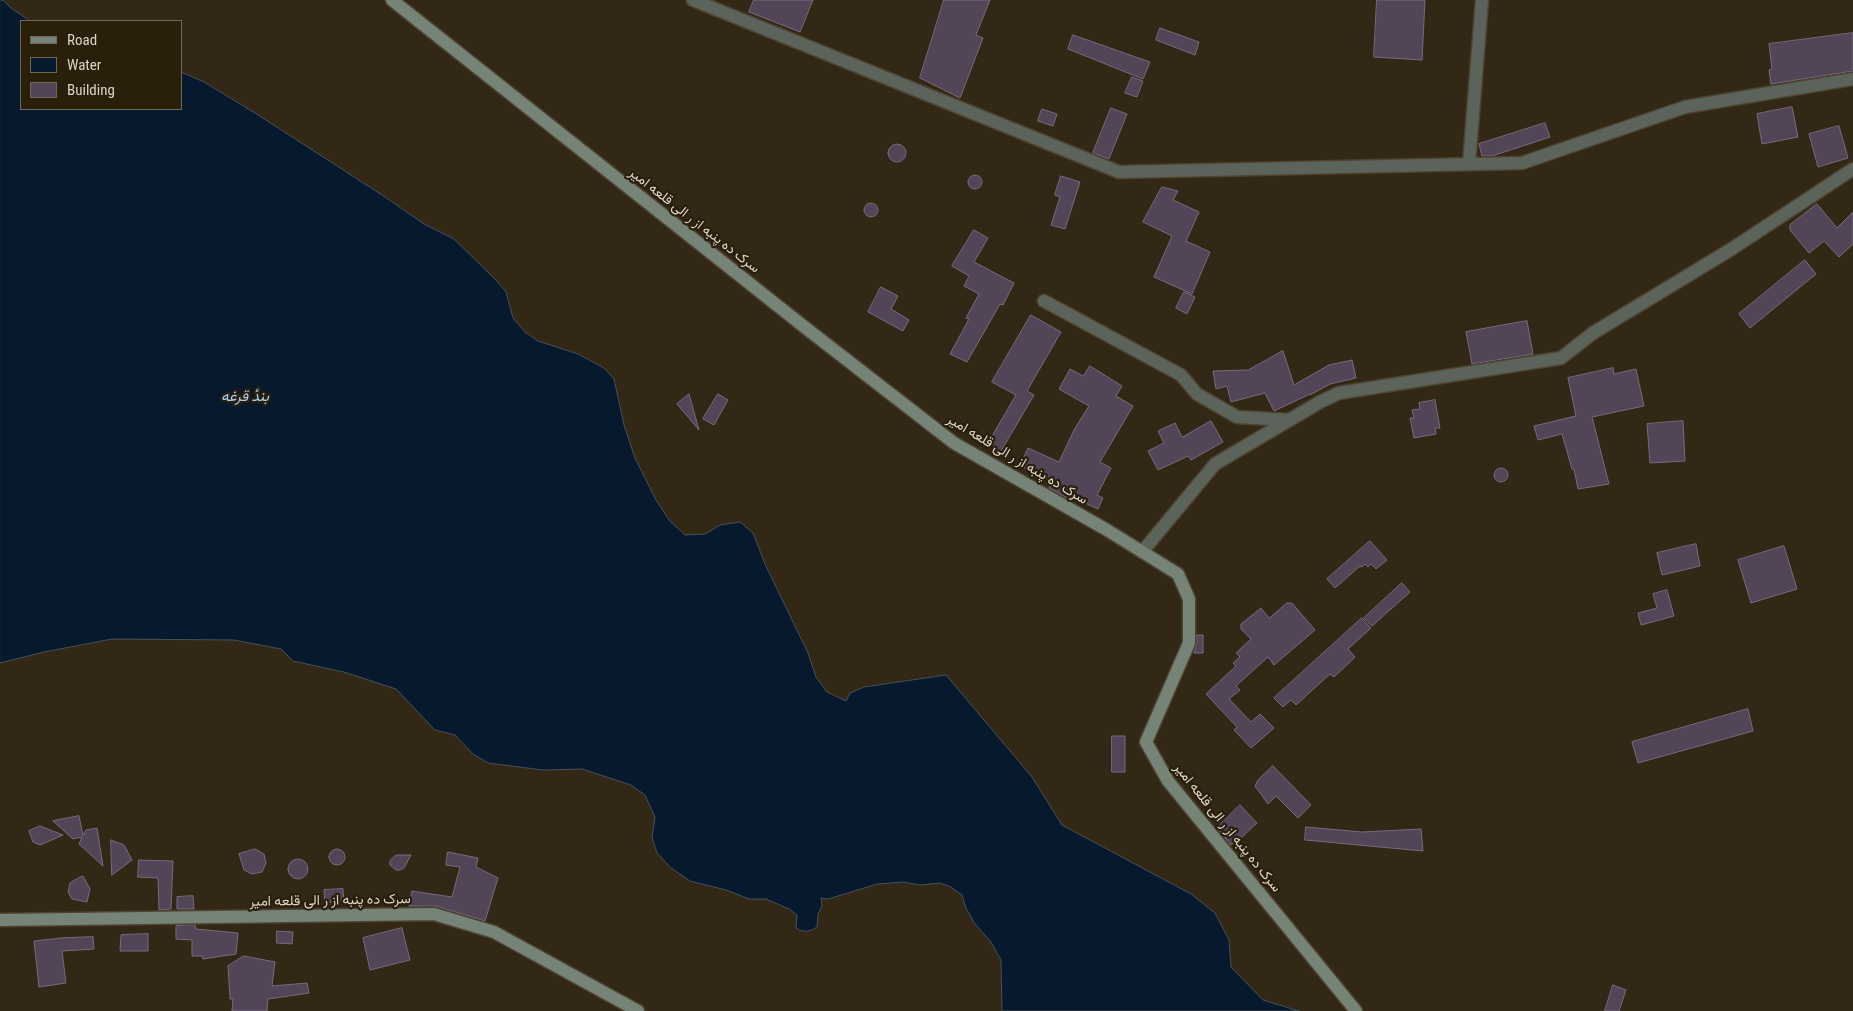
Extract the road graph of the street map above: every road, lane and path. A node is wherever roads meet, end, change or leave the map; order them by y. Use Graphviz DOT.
graph roads {
  1 [pos="392,0"];
  2 [pos="692,0"];
  3 [pos="1482,0"];
  4 [pos="1853,79"];
  5 [pos="1470,164"];
  6 [pos="1853,169"];
  7 [pos="1044,301"];
  8 [pos="1289,420"];
  9 [pos="1142,552"];
  10 [pos="0,920"];
  11 [pos="638,1011"];
  12 [pos="1356,1011"];
  1 -- 9 [label="street, سرک ده پنبه از ر الی قلعه امیر"];
  2 -- 5 [label="street"];
  3 -- 5 [label="street"];
  4 -- 5 [label="street"];
  6 -- 8 [label="street"];
  7 -- 8 [label="street"];
  8 -- 9 [label="street"];
  9 -- 12 [label="street, سرک ده پنبه از ر الی قلعه امیر"];
  10 -- 11 [label="street, سرک ده پنبه از ر الی قلعه امیر"];
}
